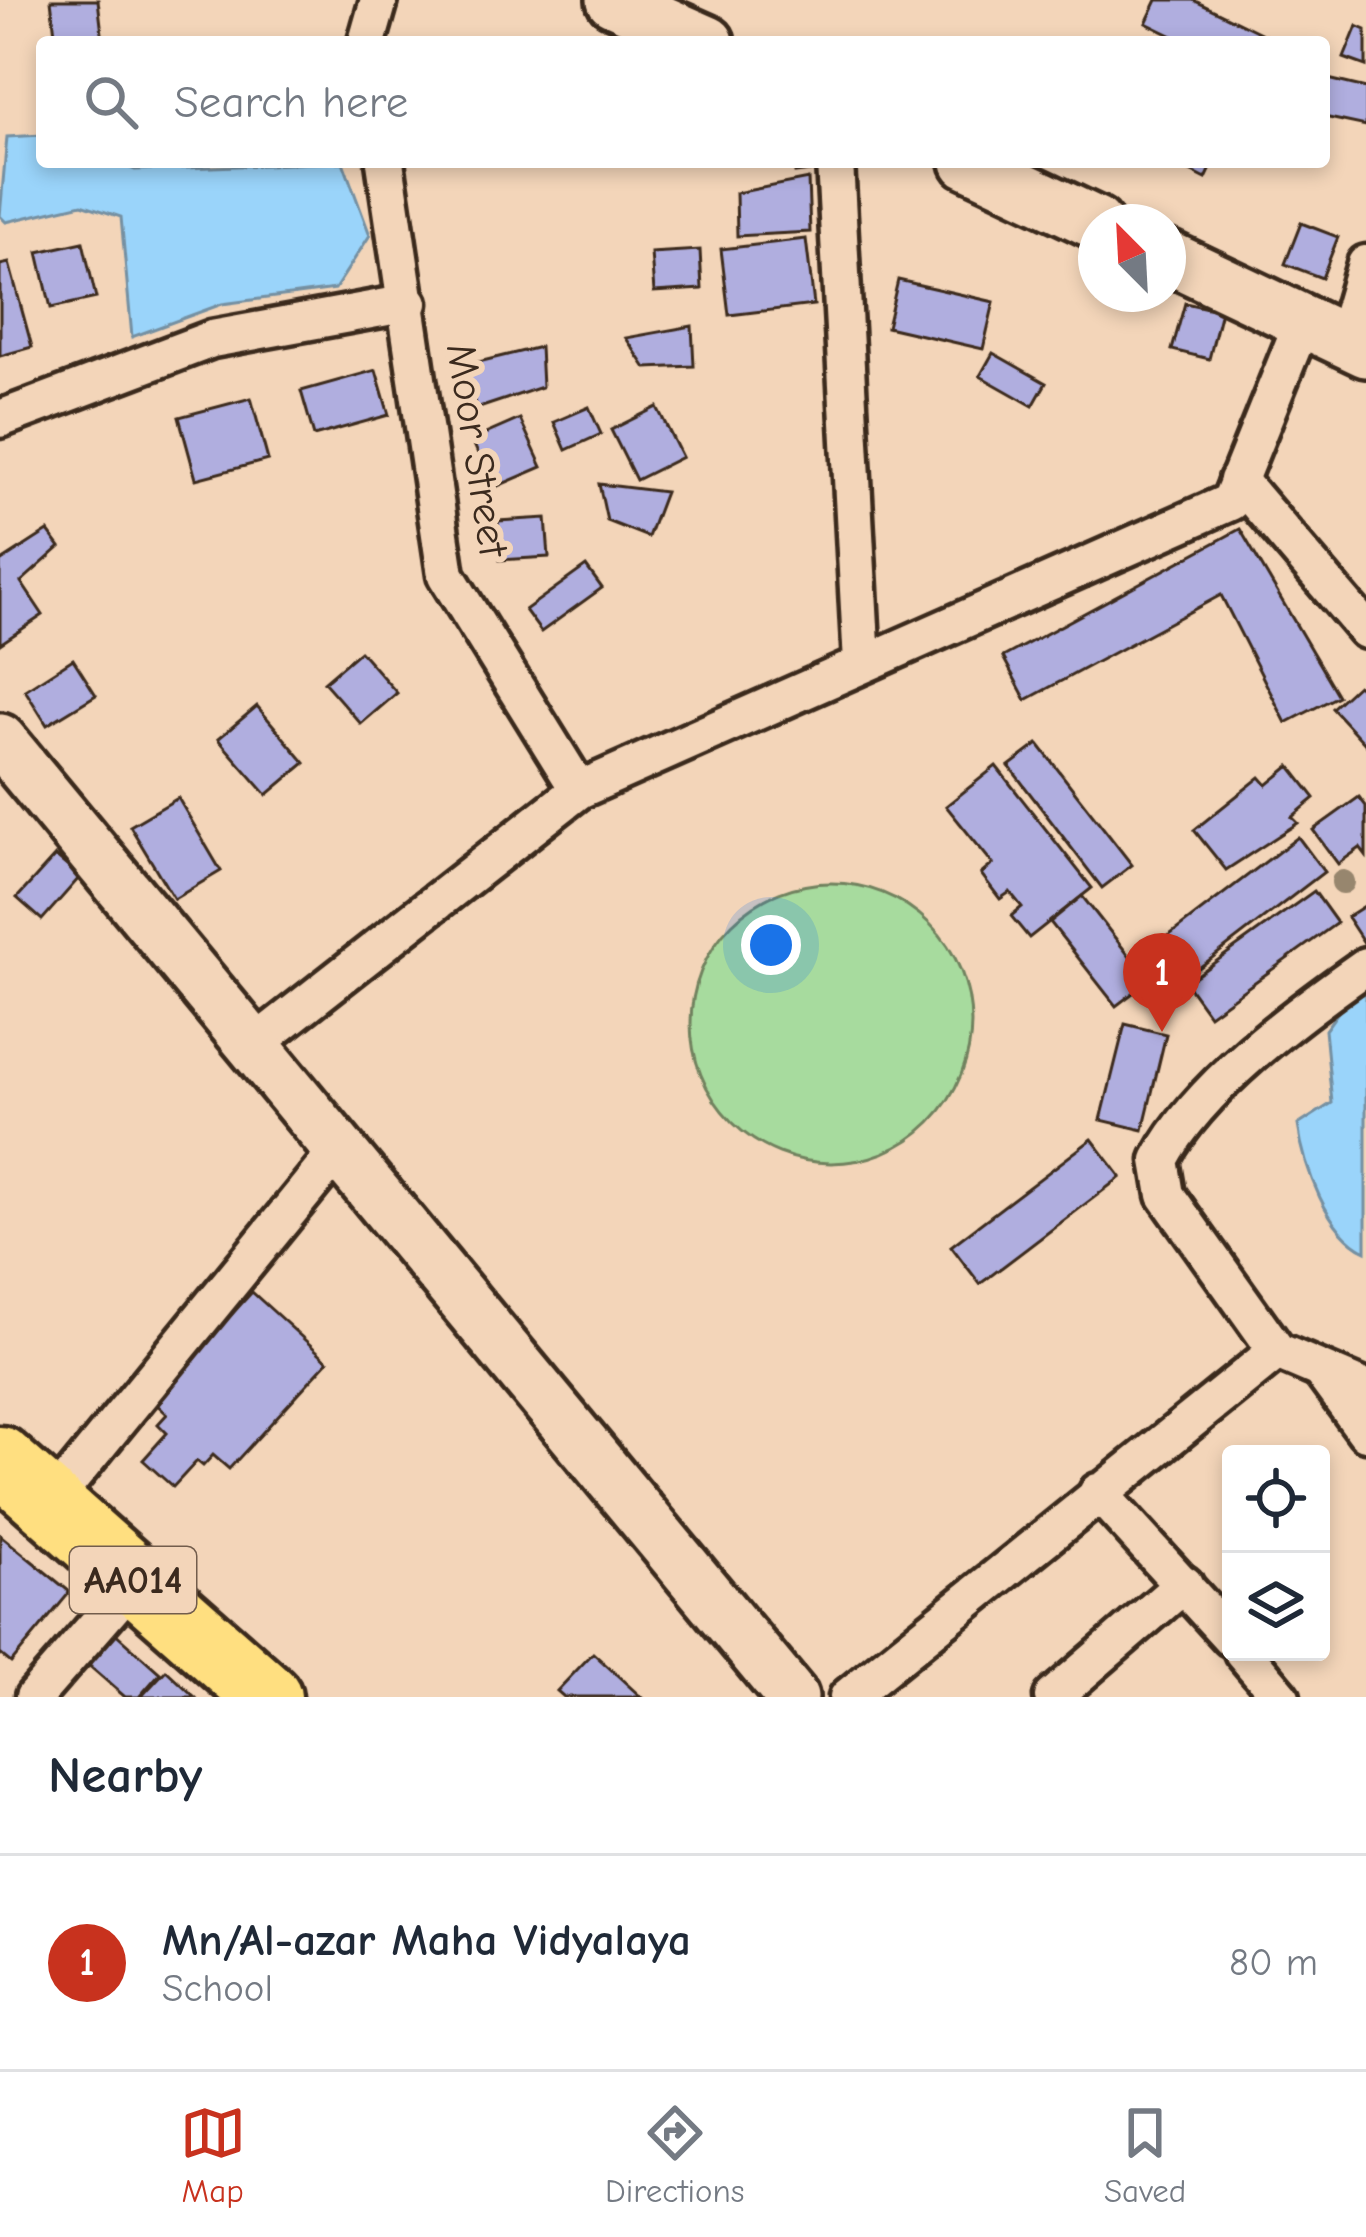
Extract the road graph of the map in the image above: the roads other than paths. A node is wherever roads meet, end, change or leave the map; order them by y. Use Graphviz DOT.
graph roads {
  1 [pos="379,0"];
  2 [pos="625,2"];
  3 [pos="370,36"];
  4 [pos="695,36"];
  5 [pos="386,168"];
  6 [pos="835,168"];
  7 [pos="980,168"];
  8 [pos="1078,214"];
  9 [pos="1366,264"];
  10 [pos="1186,265"];
  11 [pos="409,302"];
  12 [pos="1338,337"];
  13 [pos="0,419"];
  14 [pos="1238,480"];
  15 [pos="1366,630"];
  16 [pos="862,664"];
  17 [pos="0,740"];
  18 [pos="579,790"];
  19 [pos="1366,966"];
  20 [pos="256,1043"];
  21 [pos="338,1151"];
  22 [pos="1276,1351"];
  23 [pos="1320,1370"];
  24 [pos="1366,1389"];
  25 [pos="1366,1432"];
  26 [pos="0,1460"];
  27 [pos="1098,1492"];
  28 [pos="50,1504"];
  29 [pos="134,1581"];
  30 [pos="1184,1584"];
  31 [pos="1222,1628"];
  32 [pos="1251,1661"];
  33 [pos="34,1697"];
  34 [pos="268,1697"];
  35 [pos="792,1697"];
  36 [pos="848,1697"];
  37 [pos="1053,1697"];
  38 [pos="1281,1697"];
  1 -- 3 [label="street"];
  2 -- 4 [label="street"];
  5 -- 11 [label="street, Moor Street"];
  6 -- 16 [label="street"];
  7 -- 8 [label="street"];
  9 -- 12 [label="street"];
  10 -- 12 [label="street"];
  11 -- 13 [label="street"];
  11 -- 18 [label="street, Moor Street"];
  12 -- 14 [label="street"];
  14 -- 15 [label="street"];
  14 -- 16 [label="street"];
  16 -- 18 [label="street"];
  17 -- 20 [label="street"];
  18 -- 20 [label="street"];
  19 -- 22 [label="street"];
  20 -- 21 [label="street"];
  21 -- 28 [label="street"];
  21 -- 35 [label="street"];
  22 -- 23 [label="street"];
  22 -- 27 [label="street"];
  23 -- 24 [label="street"];
  23 -- 25 [label="street"];
  26 -- 28 [label="highway, AA014"];
  27 -- 30 [label="street"];
  27 -- 36 [label="street"];
  28 -- 29 [label="highway, AA014"];
  29 -- 33 [label="street"];
  29 -- 34 [label="highway, AA014"];
  30 -- 31 [label="street"];
  30 -- 37 [label="street"];
  32 -- 38 [label="street"];
}
